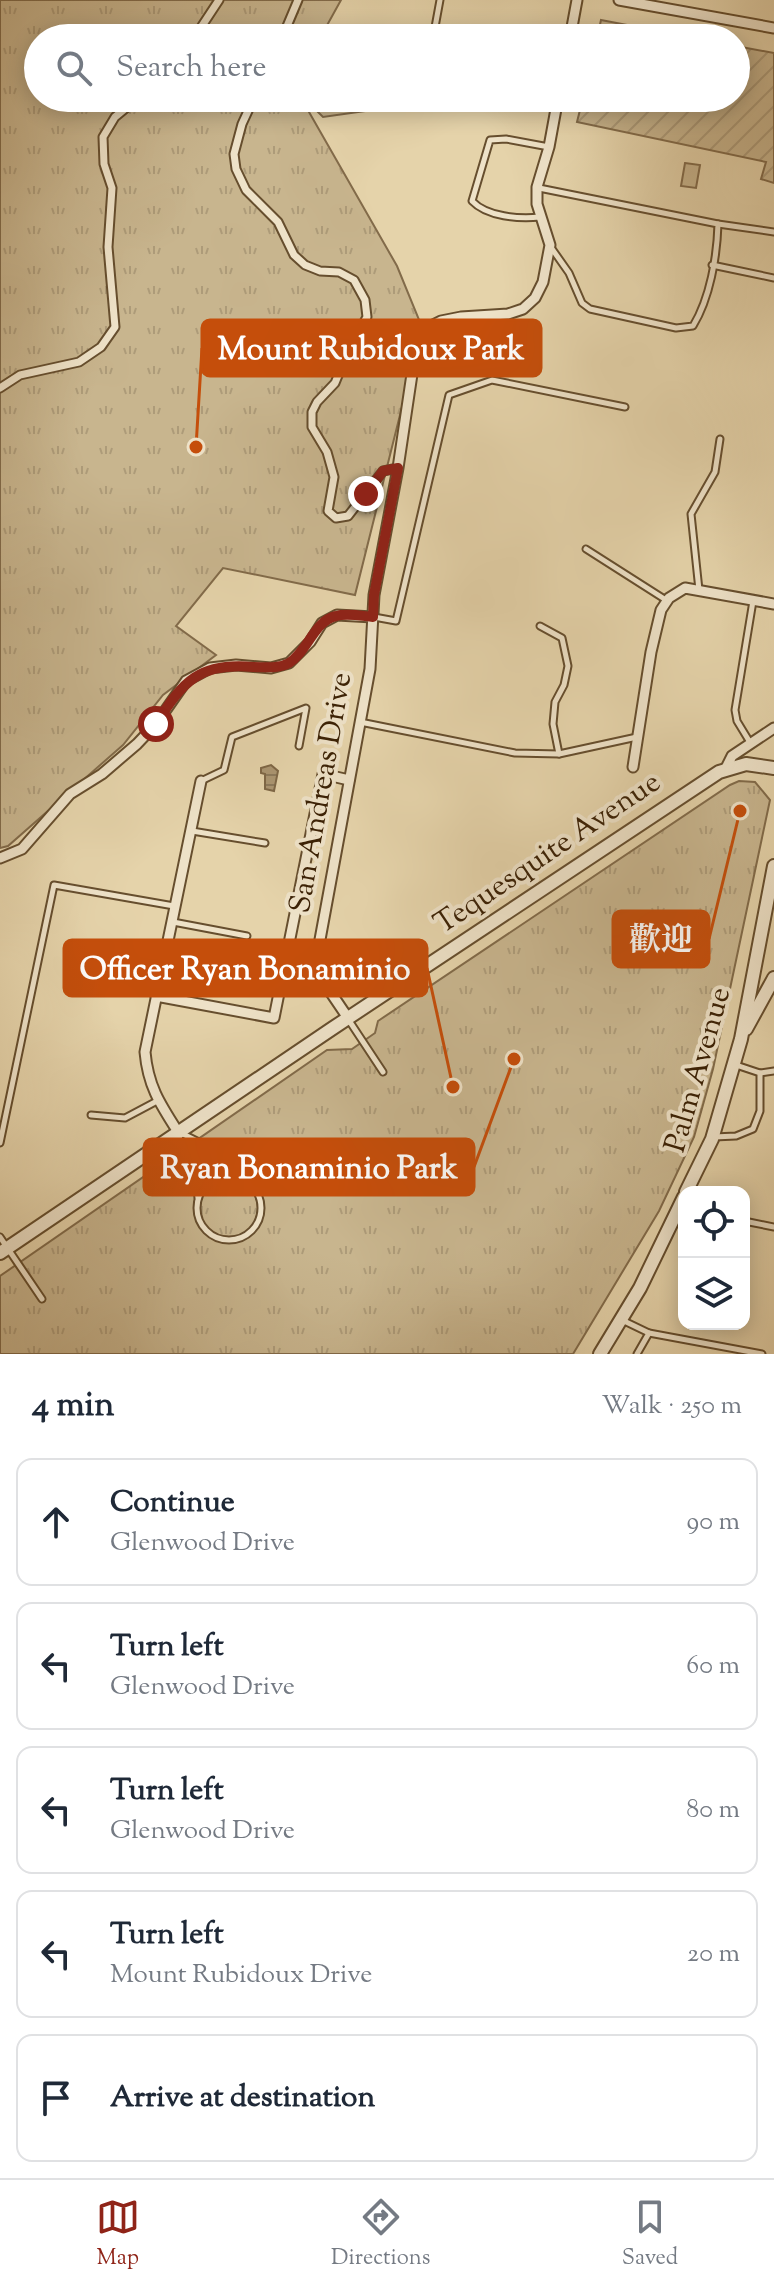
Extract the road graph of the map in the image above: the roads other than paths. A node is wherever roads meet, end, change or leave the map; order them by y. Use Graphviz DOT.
graph roads {
  1 [pos="219,0"];
  2 [pos="298,0"];
  3 [pos="440,0"];
  4 [pos="577,0"];
  5 [pos="625,1"];
  6 [pos="203,24"];
  7 [pos="288,24"];
  8 [pos="436,24"];
  9 [pos="573,24"];
  10 [pos="774,28"];
  11 [pos="121,112"];
  12 [pos="248,112"];
  13 [pos="555,112"];
  14 [pos="549,147"];
  15 [pos="537,187"];
  16 [pos="541,217"];
  17 [pos="718,224"];
  18 [pos="774,232"];
  19 [pos="550,245"];
  20 [pos="712,265"];
  21 [pos="774,278"];
  22 [pos="0,388"];
  23 [pos="625,407"];
  24 [pos="720,439"];
  25 [pos="398,468"];
  26 [pos="586,549"];
  27 [pos="700,591"];
  28 [pos="753,600"];
  29 [pos="667,601"];
  30 [pos="774,604"];
  31 [pos="373,617"];
  32 [pos="540,626"];
  33 [pos="360,722"];
  34 [pos="774,728"];
  35 [pos="638,737"];
  36 [pos="751,744"];
  37 [pos="299,746"];
  38 [pos="559,754"];
  39 [pos="633,767"];
  40 [pos="726,768"];
  41 [pos="774,768"];
  42 [pos="349,780"];
  43 [pos="201,781"];
  44 [pos="191,831"];
  45 [pos="265,843"];
  46 [pos="0,858"];
  47 [pos="774,866"];
  48 [pos="175,906"];
  49 [pos="172,921"];
  50 [pos="247,936"];
  51 [pos="774,978"];
  52 [pos="156,996"];
  53 [pos="348,1018"];
  54 [pos="741,1039"];
  55 [pos="733,1064"];
  56 [pos="774,1071"];
  57 [pos="383,1072"];
  58 [pos="760,1073"];
  59 [pos="158,1100"];
  60 [pos="91,1115"];
  61 [pos="178,1132"];
  62 [pos="713,1137"];
  63 [pos="0,1143"];
  64 [pos="228,1176"];
  65 [pos="690,1186"];
  66 [pos="198,1198"];
  67 [pos="678,1211"];
  68 [pos="750,1222"];
  69 [pos="774,1227"];
  70 [pos="3,1246"];
  71 [pos="42,1299"];
  72 [pos="621,1320"];
  73 [pos="649,1333"];
  74 [pos="600,1354"];
  75 [pos="637,1354"];
  76 [pos="762,1354"];
  1 -- 6 [label="street"];
  2 -- 7 [label="street"];
  3 -- 8 [label="lane"];
  4 -- 9 [label="street"];
  5 -- 10 [label="street"];
  11 -- 22 [label="street"];
  12 -- 25 [label="street"];
  13 -- 14 [label="street"];
  14 -- 15 [label="street"];
  14 -- 16 [label="lane"];
  15 -- 16 [label="street"];
  15 -- 17 [label="lane"];
  16 -- 19 [label="street"];
  17 -- 18 [label="lane"];
  17 -- 20 [label="lane"];
  19 -- 20 [label="lane"];
  19 -- 25 [label="street, San Andreas Drive"];
  20 -- 21 [label="lane"];
  23 -- 31 [label="lane"];
  24 -- 27 [label="lane"];
  25 -- 31 [label="street, San Andreas Drive"];
  26 -- 29 [label="lane"];
  27 -- 28 [label="street"];
  27 -- 29 [label="street"];
  28 -- 30 [label="street"];
  28 -- 36 [label="lane"];
  29 -- 35 [label="street"];
  31 -- 33 [label="street, San Andreas Drive"];
  31 -- 46 [label="street"];
  32 -- 38 [label="lane"];
  33 -- 38 [label="lane"];
  33 -- 42 [label="street, San Andreas Drive"];
  34 -- 36 [label="street"];
  35 -- 38 [label="lane"];
  35 -- 39 [label="street"];
  36 -- 40 [label="street"];
  37 -- 43 [label="lane"];
  40 -- 41 [label="street"];
  40 -- 53 [label="street, Tequesquite Avenue"];
  42 -- 52 [label="street"];
  42 -- 53 [label="street, San Andreas Drive"];
  43 -- 44 [label="street"];
  44 -- 45 [label="lane"];
  44 -- 48 [label="street"];
  47 -- 54 [label="street, Palm Avenue"];
  48 -- 49 [label="street"];
  48 -- 63 [label="lane"];
  49 -- 50 [label="lane"];
  49 -- 52 [label="street"];
  51 -- 54 [label="street"];
  52 -- 59 [label="street"];
  53 -- 57 [label="lane"];
  53 -- 61 [label="street, Tequesquite Avenue"];
  54 -- 55 [label="street, Palm Avenue"];
  55 -- 58 [label="lane"];
  55 -- 62 [label="street, Palm Avenue"];
  56 -- 58 [label="lane"];
  58 -- 62 [label="lane"];
  59 -- 60 [label="lane"];
  59 -- 61 [label="street"];
  61 -- 64 [label="lane"];
  61 -- 66 [label="lane"];
  61 -- 70 [label="street, Tequesquite Avenue"];
  62 -- 65 [label="street, Palm Avenue"];
  64 -- 66 [label="lane"];
  64 -- 66 [label="lane"];
  67 -- 72 [label="street, Palm Avenue"];
  68 -- 69 [label="lane"];
  70 -- 71 [label="lane"];
  72 -- 73 [label="lane"];
  72 -- 74 [label="street, Palm Avenue"];
  73 -- 75 [label="lane"];
  73 -- 76 [label="lane"];
}
